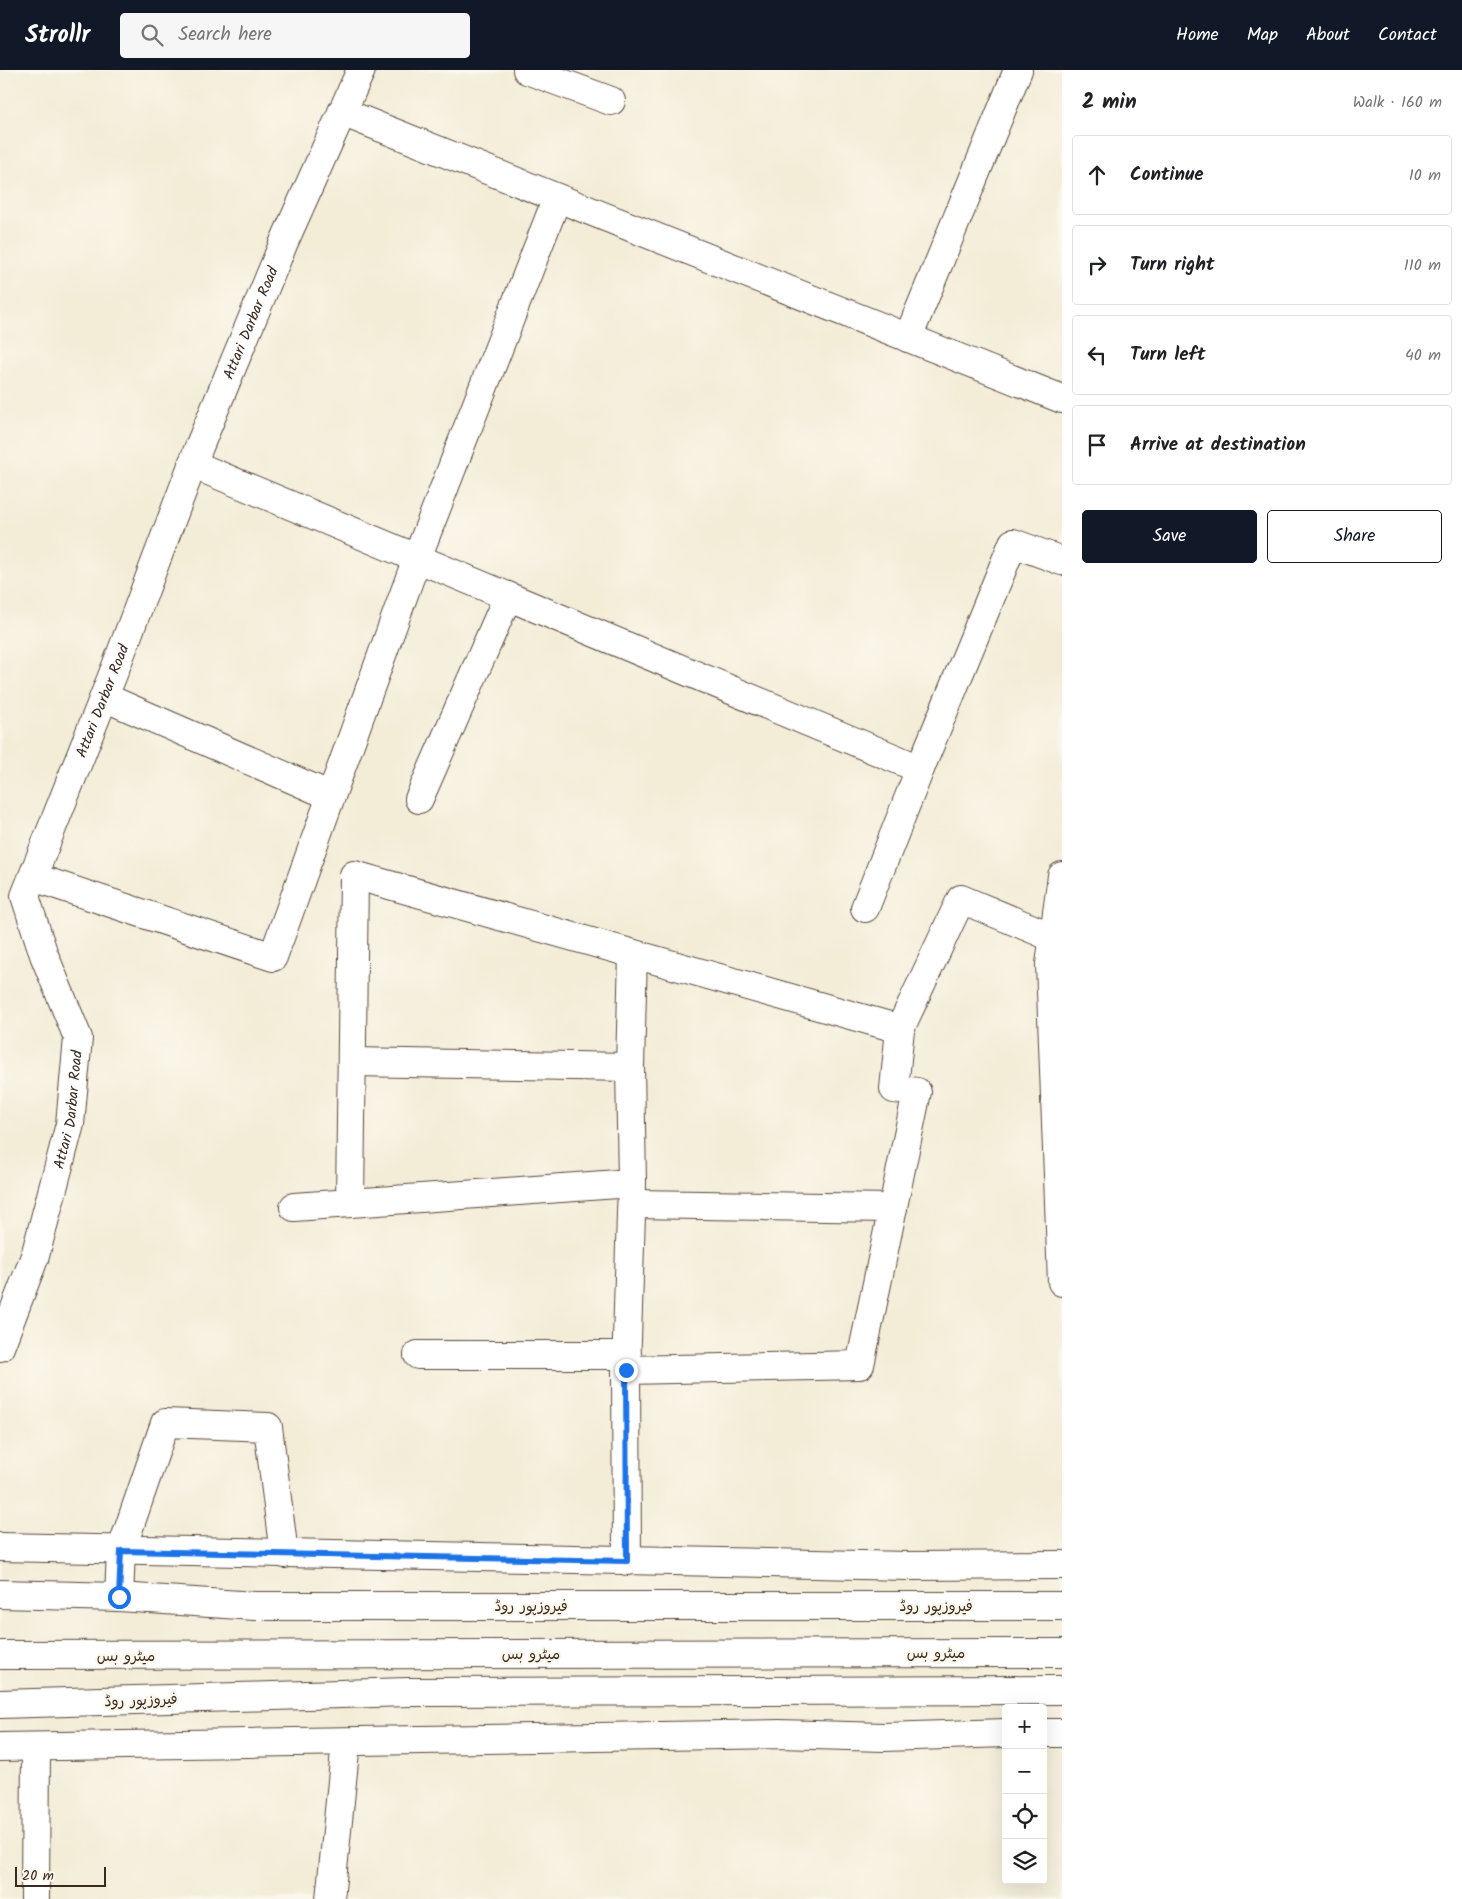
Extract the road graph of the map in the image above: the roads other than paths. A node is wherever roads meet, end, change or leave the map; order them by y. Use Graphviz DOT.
graph roads {
  1 [pos="361,70"];
  2 [pos="527,70"];
  3 [pos="1018,70"];
  4 [pos="611,101"];
  5 [pos="342,112"];
  6 [pos="557,198"];
  7 [pos="908,338"];
  8 [pos="1062,399"];
  9 [pos="192,464"];
  10 [pos="417,558"];
  11 [pos="1062,561"];
  12 [pos="508,596"];
  13 [pos="104,697"];
  14 [pos="920,769"];
  15 [pos="331,796"];
  16 [pos="419,799"];
  17 [pos="1062,876"];
  18 [pos="32,877"];
  19 [pos="865,908"];
  20 [pos="1057,923"];
  21 [pos="633,954"];
  22 [pos="900,1029"];
  23 [pos="352,1062"];
  24 [pos="630,1067"];
  25 [pos="632,1194"];
  26 [pos="350,1203"];
  27 [pos="294,1207"];
  28 [pos="894,1208"];
  29 [pos="1062,1282"];
  30 [pos="0,1347"];
  31 [pos="418,1355"];
  32 [pos="626,1363"];
  33 [pos="0,1547"];
  34 [pos="121,1551"];
  35 [pos="284,1554"];
  36 [pos="627,1561"];
  37 [pos="1062,1565"];
  38 [pos="0,1594"];
  39 [pos="119,1597"];
  40 [pos="1062,1606"];
  41 [pos="1062,1652"];
  42 [pos="0,1655"];
  43 [pos="1062,1690"];
  44 [pos="0,1704"];
  45 [pos="1002,1733"];
  46 [pos="1047,1733"];
  47 [pos="1062,1733"];
  48 [pos="346,1742"];
  49 [pos="0,1747"];
  50 [pos="36,1747"];
  51 [pos="35,1899"];
  52 [pos="330,1899"];
  1 -- 5 [label="street, Attari Darbar Road"];
  2 -- 4 [label="street"];
  3 -- 7 [label="street"];
  5 -- 6 [label="street"];
  5 -- 9 [label="street, Attari Darbar Road"];
  6 -- 7 [label="street"];
  6 -- 10 [label="street"];
  7 -- 8 [label="street"];
  9 -- 10 [label="street"];
  9 -- 13 [label="street, Attari Darbar Road"];
  10 -- 12 [label="street"];
  10 -- 15 [label="street"];
  11 -- 14 [label="street"];
  12 -- 14 [label="street"];
  12 -- 16 [label="street"];
  13 -- 15 [label="street"];
  13 -- 18 [label="street, Attari Darbar Road"];
  14 -- 19 [label="street"];
  15 -- 18 [label="street"];
  17 -- 20 [label="street"];
  18 -- 30 [label="street, Attari Darbar Road"];
  20 -- 22 [label="street"];
  20 -- 29 [label="street"];
  21 -- 22 [label="street"];
  21 -- 23 [label="street"];
  21 -- 24 [label="street"];
  22 -- 28 [label="street"];
  23 -- 24 [label="street"];
  23 -- 26 [label="street"];
  24 -- 25 [label="street"];
  25 -- 26 [label="street"];
  25 -- 28 [label="street"];
  25 -- 32 [label="street"];
  26 -- 27 [label="street"];
  28 -- 32 [label="street"];
  31 -- 32 [label="street"];
  32 -- 36 [label="street"];
  33 -- 34 [label="street"];
  34 -- 35 [label="street"];
  34 -- 35 [label="street"];
  34 -- 39 [label="street"];
  35 -- 36 [label="street"];
  36 -- 37 [label="street"];
  38 -- 39 [label="street, فیروزپور روڈ"];
  39 -- 40 [label="street, فیروزپور روڈ"];
  41 -- 42 [label="street, میٹرو بس"];
  43 -- 44 [label="street, فیروزپور روڈ"];
  45 -- 48 [label="street"];
  46 -- 47 [label="street"];
  48 -- 50 [label="street"];
  48 -- 52 [label="street"];
  49 -- 50 [label="street"];
  50 -- 51 [label="street"];
}
